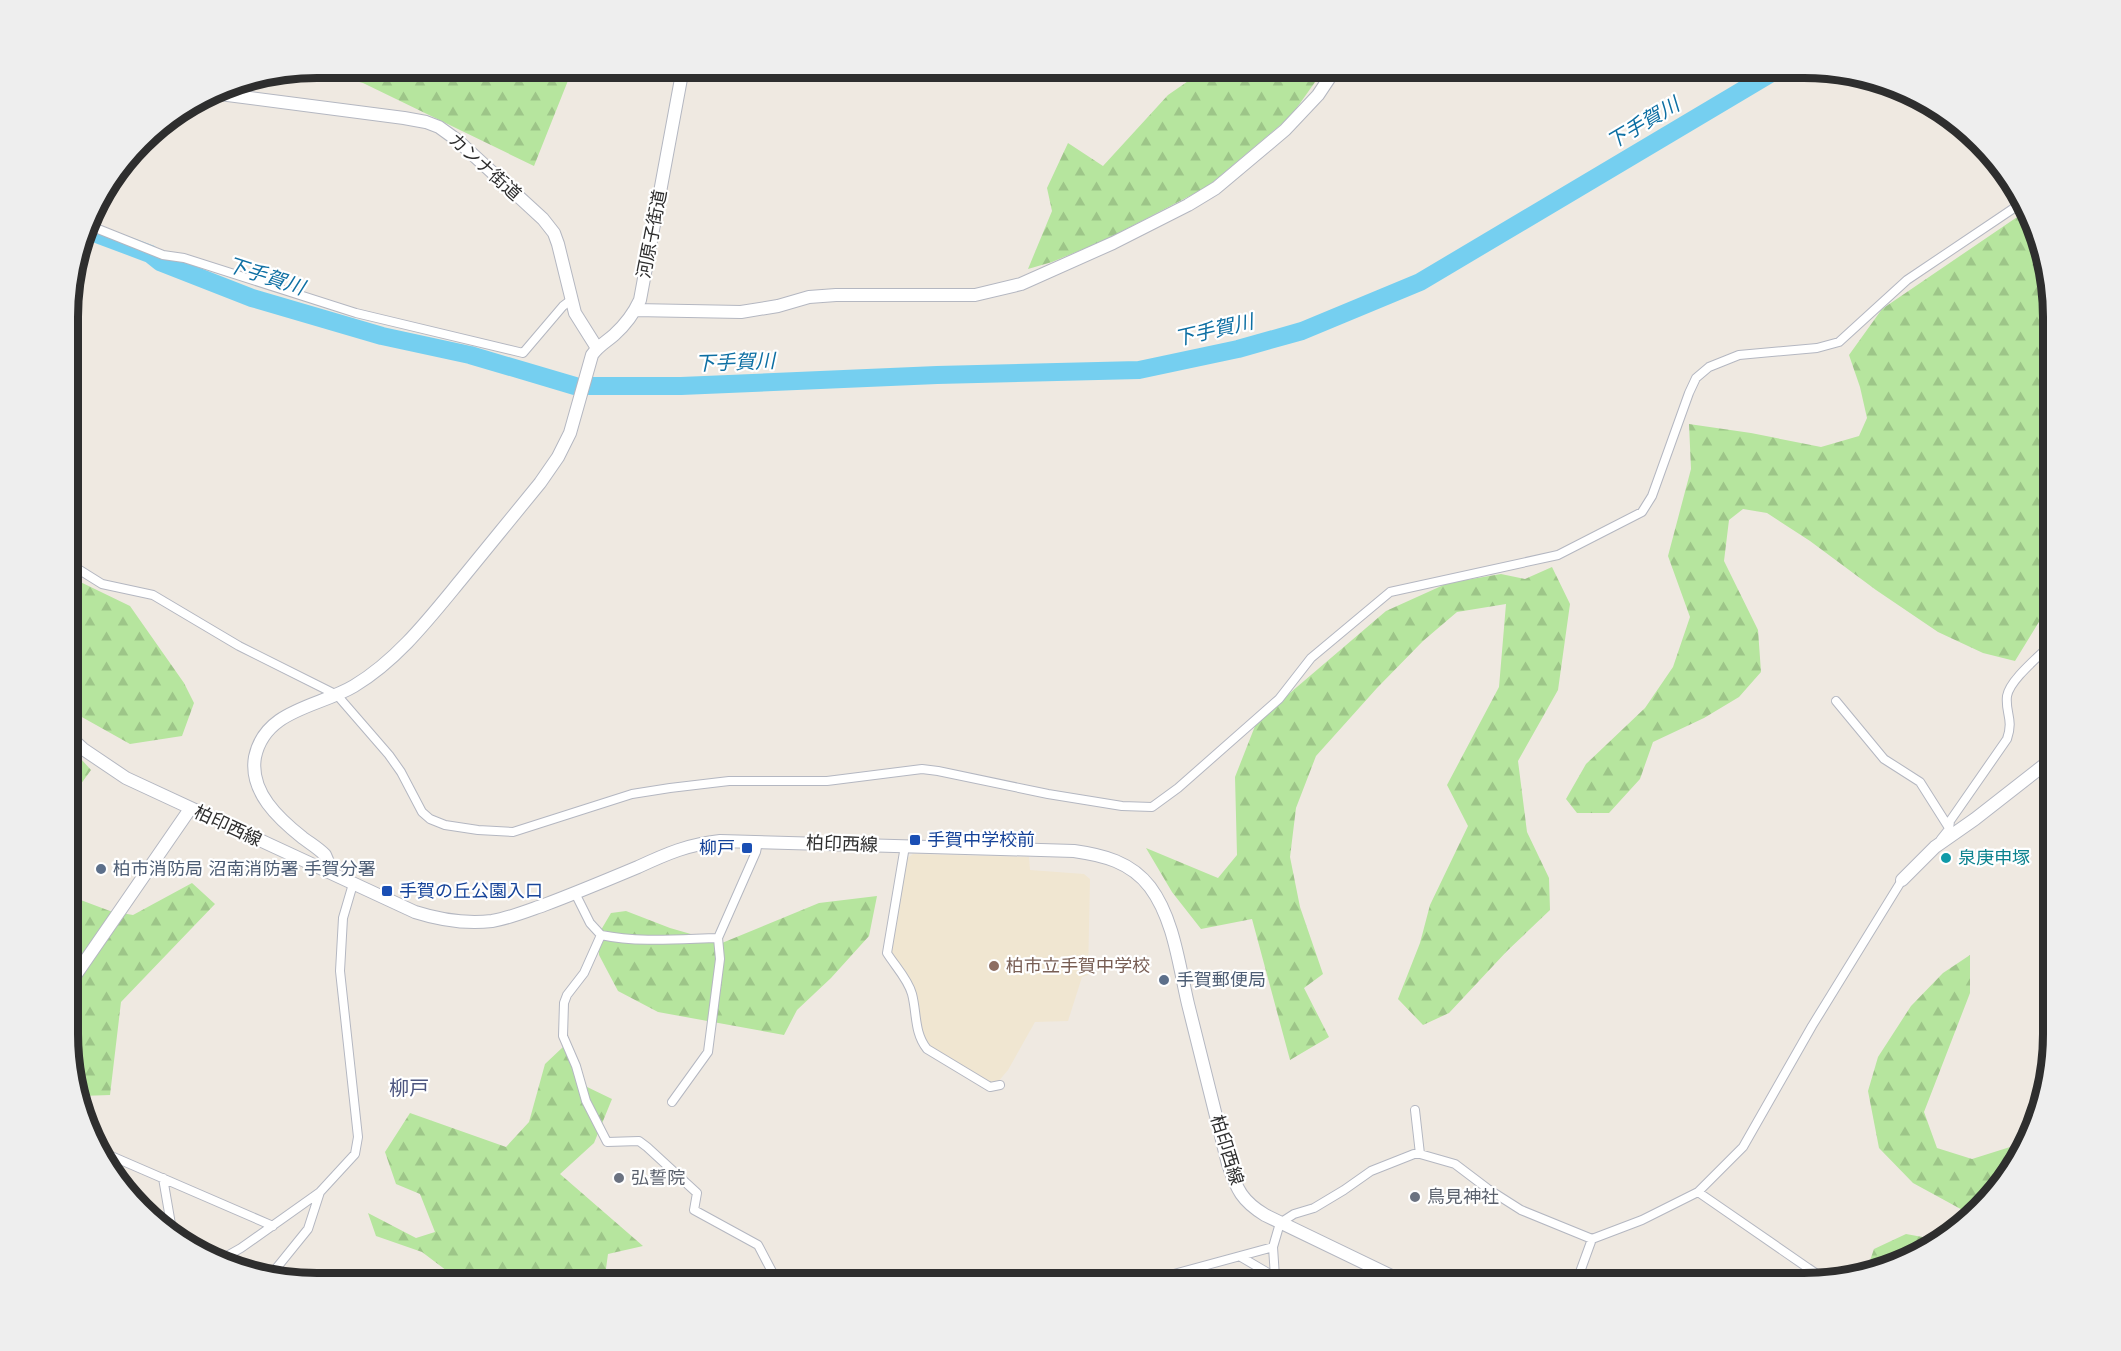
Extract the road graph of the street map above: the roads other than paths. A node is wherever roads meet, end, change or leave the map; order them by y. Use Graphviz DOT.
graph roads {
  1 [pos="681,78"];
  2 [pos="1329,78"];
  3 [pos="229,95"];
  4 [pos="2016,207"];
  5 [pos="95,228"];
  6 [pos="571,300"];
  7 [pos="635,310"];
  8 [pos="597,348"];
  9 [pos="78,569"];
  10 [pos="2043,652"];
  11 [pos="337,695"];
  12 [pos="1836,701"];
  13 [pos="78,744"];
  14 [pos="2043,766"];
  15 [pos="190,809"];
  16 [pos="1951,831"];
  17 [pos="758,842"];
  18 [pos="906,846"];
  19 [pos="328,872"];
  20 [pos="1902,880"];
  21 [pos="353,884"];
  22 [pos="575,893"];
  23 [pos="601,935"];
  24 [pos="718,939"];
  25 [pos="78,971"];
  26 [pos="1000,1085"];
  27 [pos="672,1102"];
  28 [pos="1415,1110"];
  29 [pos="1420,1154"];
  30 [pos="112,1156"];
  31 [pos="163,1178"];
  32 [pos="320,1192"];
  33 [pos="1698,1192"];
  34 [pos="171,1223"];
  35 [pos="1280,1223"];
  36 [pos="273,1226"];
  37 [pos="1592,1239"];
  38 [pos="1273,1247"];
  39 [pos="228,1256"];
  40 [pos="1240,1257"];
  41 [pos="1808,1268"];
  42 [pos="276,1269"];
  43 [pos="1814,1272"];
  44 [pos="773,1273"];
  45 [pos="1176,1273"];
  46 [pos="1266,1273"];
  47 [pos="1277,1273"];
  48 [pos="1385,1273"];
  49 [pos="1580,1273"];
  50 [pos="1806,1273"];
  1 -- 7 [label="street, 河原子街道"];
  2 -- 7 [label="street"];
  3 -- 6 [label="street, カンナ街道"];
  4 -- 11 [label="street"];
  5 -- 6 [label="street"];
  6 -- 8 [label="street, カンナ街道"];
  7 -- 8 [label="street, 河原子街道"];
  8 -- 11 [label="street, 河原子街道"];
  9 -- 11 [label="street"];
  10 -- 16 [label="street"];
  11 -- 19 [label="street, 河原子街道"];
  12 -- 16 [label="street"];
  13 -- 15 [label="street, 柏印西線"];
  14 -- 16 [label="street"];
  15 -- 19 [label="street, 柏印西線"];
  15 -- 25 [label="street"];
  16 -- 20 [label="street"];
  17 -- 18 [label="street, 柏印西線"];
  17 -- 22 [label="street, 柏印西線"];
  17 -- 24 [label="street"];
  18 -- 26 [label="street"];
  18 -- 35 [label="street, 柏印西線"];
  19 -- 21 [label="street, 柏印西線"];
  20 -- 33 [label="street"];
  21 -- 22 [label="street, 柏印西線"];
  21 -- 32 [label="street"];
  22 -- 23 [label="street"];
  23 -- 24 [label="street"];
  23 -- 44 [label="street"];
  24 -- 27 [label="street"];
  28 -- 29 [label="street"];
  29 -- 35 [label="street"];
  29 -- 37 [label="street"];
  30 -- 31 [label="street"];
  31 -- 34 [label="street"];
  31 -- 36 [label="street"];
  32 -- 36 [label="street"];
  32 -- 42 [label="street"];
  33 -- 37 [label="street"];
  33 -- 41 [label="street"];
  35 -- 38 [label="street"];
  35 -- 48 [label="street, 柏印西線"];
  36 -- 39 [label="street"];
  37 -- 49 [label="street"];
  38 -- 40 [label="street"];
  38 -- 47 [label="street"];
  40 -- 45 [label="street"];
  40 -- 46 [label="street"];
  41 -- 43 [label="street"];
  41 -- 50 [label="street"];
}
